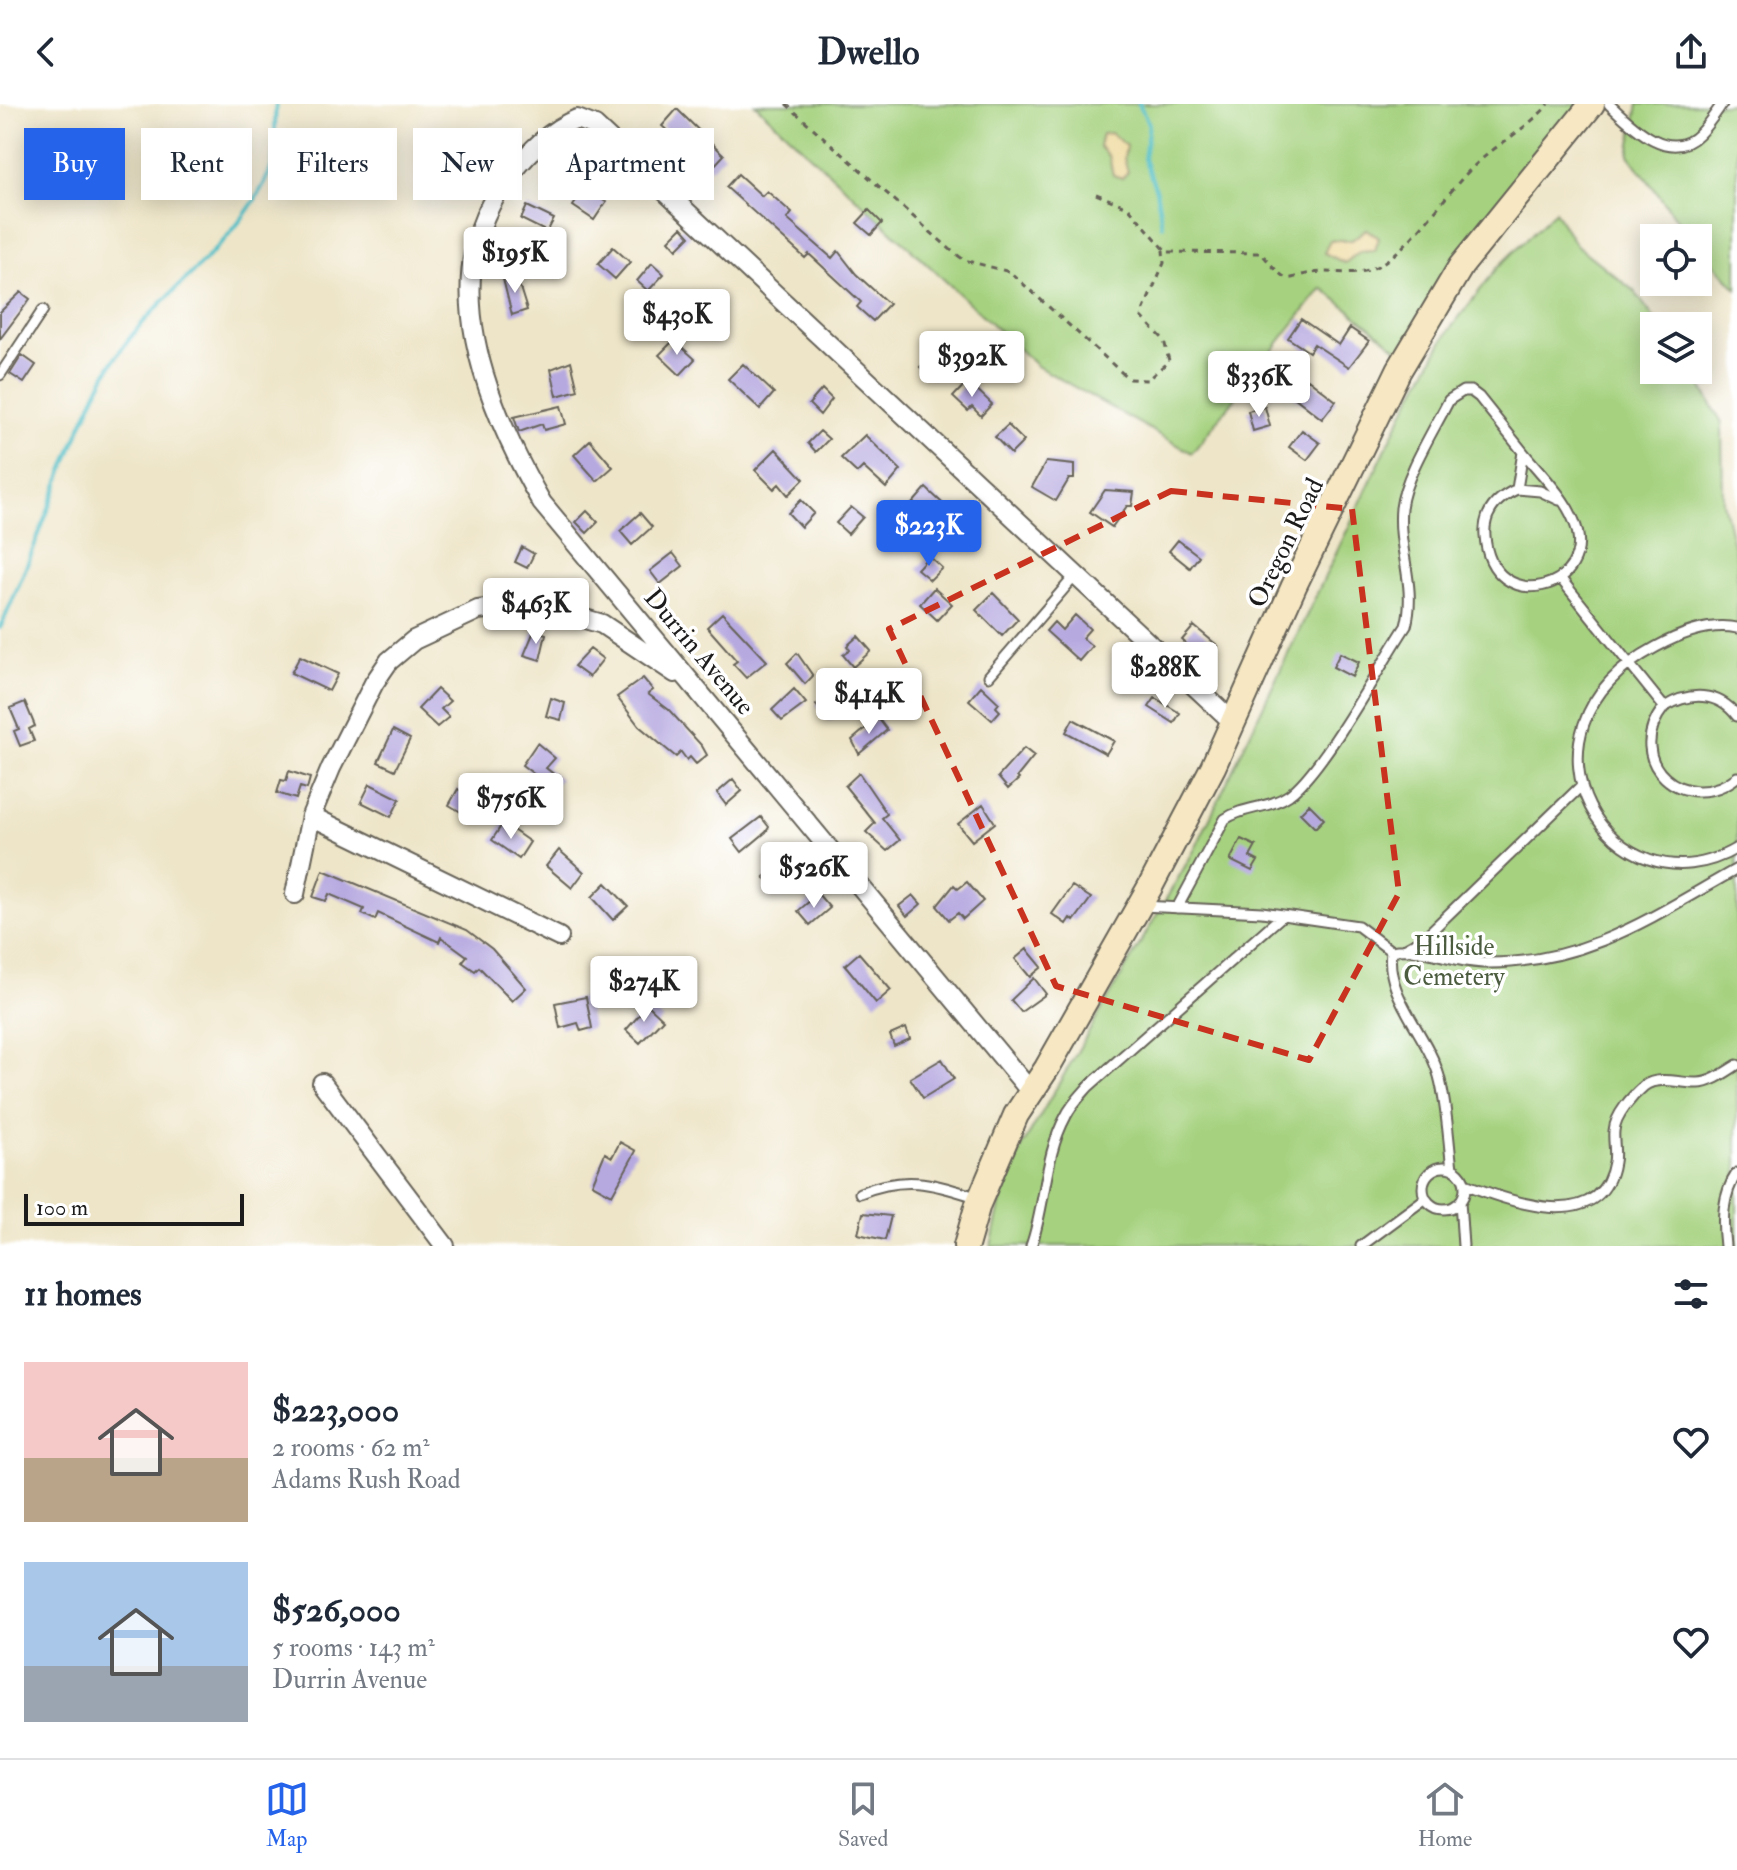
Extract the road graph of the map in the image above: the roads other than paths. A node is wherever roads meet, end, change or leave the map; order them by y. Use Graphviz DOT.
graph roads {
  1 [pos="1592,104"];
  2 [pos="1609,104"];
  3 [pos="1722,104"];
  4 [pos="43,310"];
  5 [pos="0,375"];
  6 [pos="1523,452"];
  7 [pos="1517,489"];
  8 [pos="1562,502"];
  9 [pos="1074,577"];
  10 [pos="1561,579"];
  11 [pos="1737,628"];
  12 [pos="1630,665"];
  13 [pos="989,676"];
  14 [pos="694,685"];
  15 [pos="1664,707"];
  16 [pos="1737,716"];
  17 [pos="1234,723"];
  18 [pos="1737,777"];
  19 [pos="1580,787"];
  20 [pos="311,816"];
  21 [pos="1737,848"];
  22 [pos="1737,869"];
  23 [pos="295,894"];
  24 [pos="1139,906"];
  25 [pos="1177,908"];
  26 [pos="1283,915"];
  27 [pos="559,937"];
  28 [pos="1406,948"];
  29 [pos="1391,951"];
  30 [pos="1737,1065"];
  31 [pos="322,1083"];
  32 [pos="1031,1092"];
  33 [pos="1452,1168"];
  34 [pos="1737,1173"];
  35 [pos="1465,1184"];
  36 [pos="860,1193"];
  37 [pos="981,1198"];
  38 [pos="1426,1198"];
  39 [pos="1460,1201"];
  40 [pos="1464,1245"];
  41 [pos="445,1246"];
  42 [pos="966,1246"];
  43 [pos="1031,1246"];
  44 [pos="1361,1246"];
  45 [pos="1725,1246"];
  1 -- 17 [label="street, Oregon Road"];
  2 -- 3 [label="lane"];
  4 -- 5 [label="lane"];
  6 -- 7 [label="lane"];
  6 -- 8 [label="lane"];
  6 -- 25 [label="lane"];
  7 -- 8 [label="lane"];
  7 -- 10 [label="lane"];
  8 -- 10 [label="lane"];
  9 -- 13 [label="lane"];
  9 -- 14 [label="street, Durrin Avenue"];
  9 -- 17 [label="street"];
  10 -- 12 [label="lane"];
  11 -- 12 [label="lane"];
  12 -- 15 [label="lane"];
  12 -- 19 [label="lane"];
  14 -- 20 [label="street"];
  14 -- 32 [label="street, Durrin Avenue"];
  15 -- 16 [label="lane"];
  15 -- 18 [label="lane"];
  17 -- 24 [label="street, Oregon Road"];
  19 -- 21 [label="lane"];
  19 -- 28 [label="lane"];
  20 -- 23 [label="street"];
  20 -- 27 [label="street"];
  22 -- 28 [label="lane"];
  24 -- 25 [label="lane"];
  24 -- 32 [label="street, Oregon Road"];
  25 -- 26 [label="lane"];
  26 -- 29 [label="lane"];
  26 -- 43 [label="lane"];
  28 -- 29 [label="lane"];
  29 -- 33 [label="lane"];
  30 -- 35 [label="lane"];
  31 -- 41 [label="street"];
  32 -- 37 [label="street, Oregon Road"];
  33 -- 35 [label="lane"];
  33 -- 38 [label="lane"];
  34 -- 45 [label="lane"];
  35 -- 39 [label="lane"];
  36 -- 37 [label="lane"];
  37 -- 42 [label="street, Oregon Road"];
  38 -- 39 [label="lane"];
  38 -- 44 [label="lane"];
  39 -- 40 [label="lane"];
}
